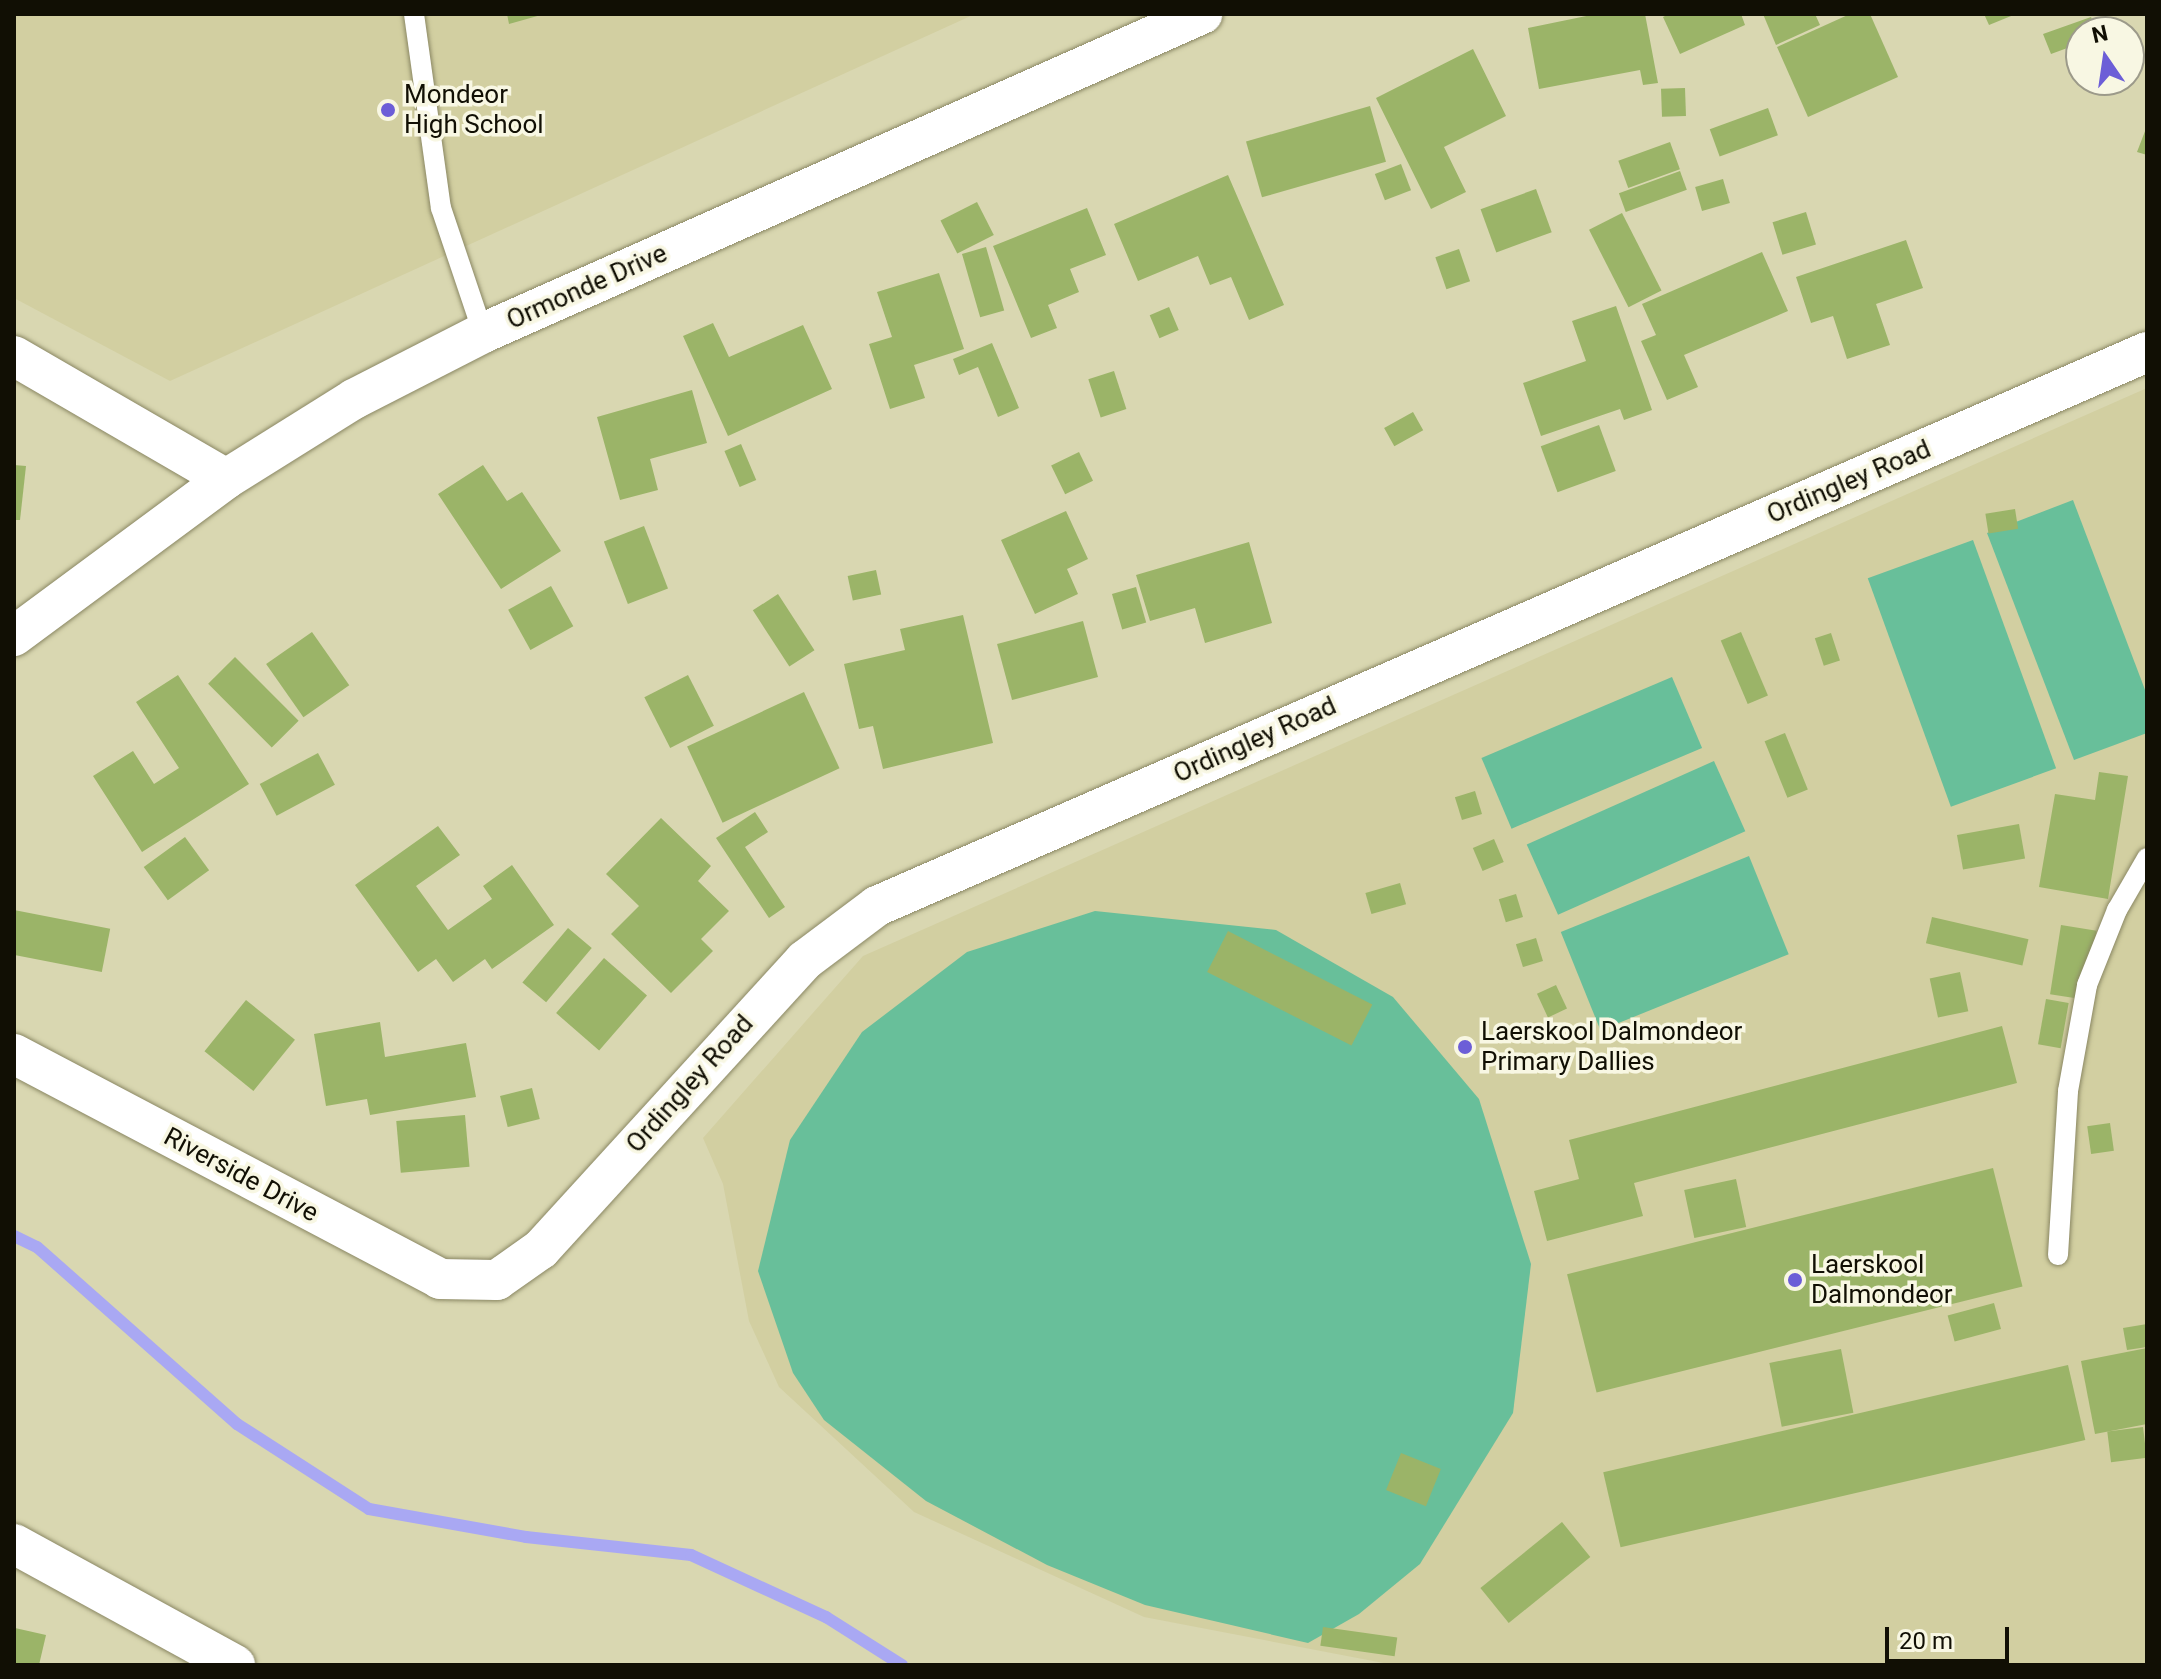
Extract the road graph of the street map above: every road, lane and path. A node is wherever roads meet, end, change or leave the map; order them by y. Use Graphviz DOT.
graph roads {
  1 [pos="414,14"];
  2 [pos="1202,14"];
  3 [pos="483,333"];
  4 [pos="2147,352"];
  5 [pos="14,356"];
  6 [pos="226,479"];
  7 [pos="14,636"];
  8 [pos="2147,858"];
  9 [pos="14,1054"];
  10 [pos="2058,1255"];
  11 [pos="473,1283"];
  12 [pos="14,1544"];
  13 [pos="235,1665"];
  1 -- 3 [label="lane"];
  2 -- 3 [label="street, Ormonde Drive"];
  3 -- 6 [label="street, Ormonde Drive"];
  4 -- 11 [label="street, Ordingley Road"];
  5 -- 6 [label="street"];
  6 -- 7 [label="street, Ormonde Drive"];
  8 -- 10 [label="lane"];
  9 -- 11 [label="street, Riverside Drive"];
  12 -- 13 [label="street"];
}
